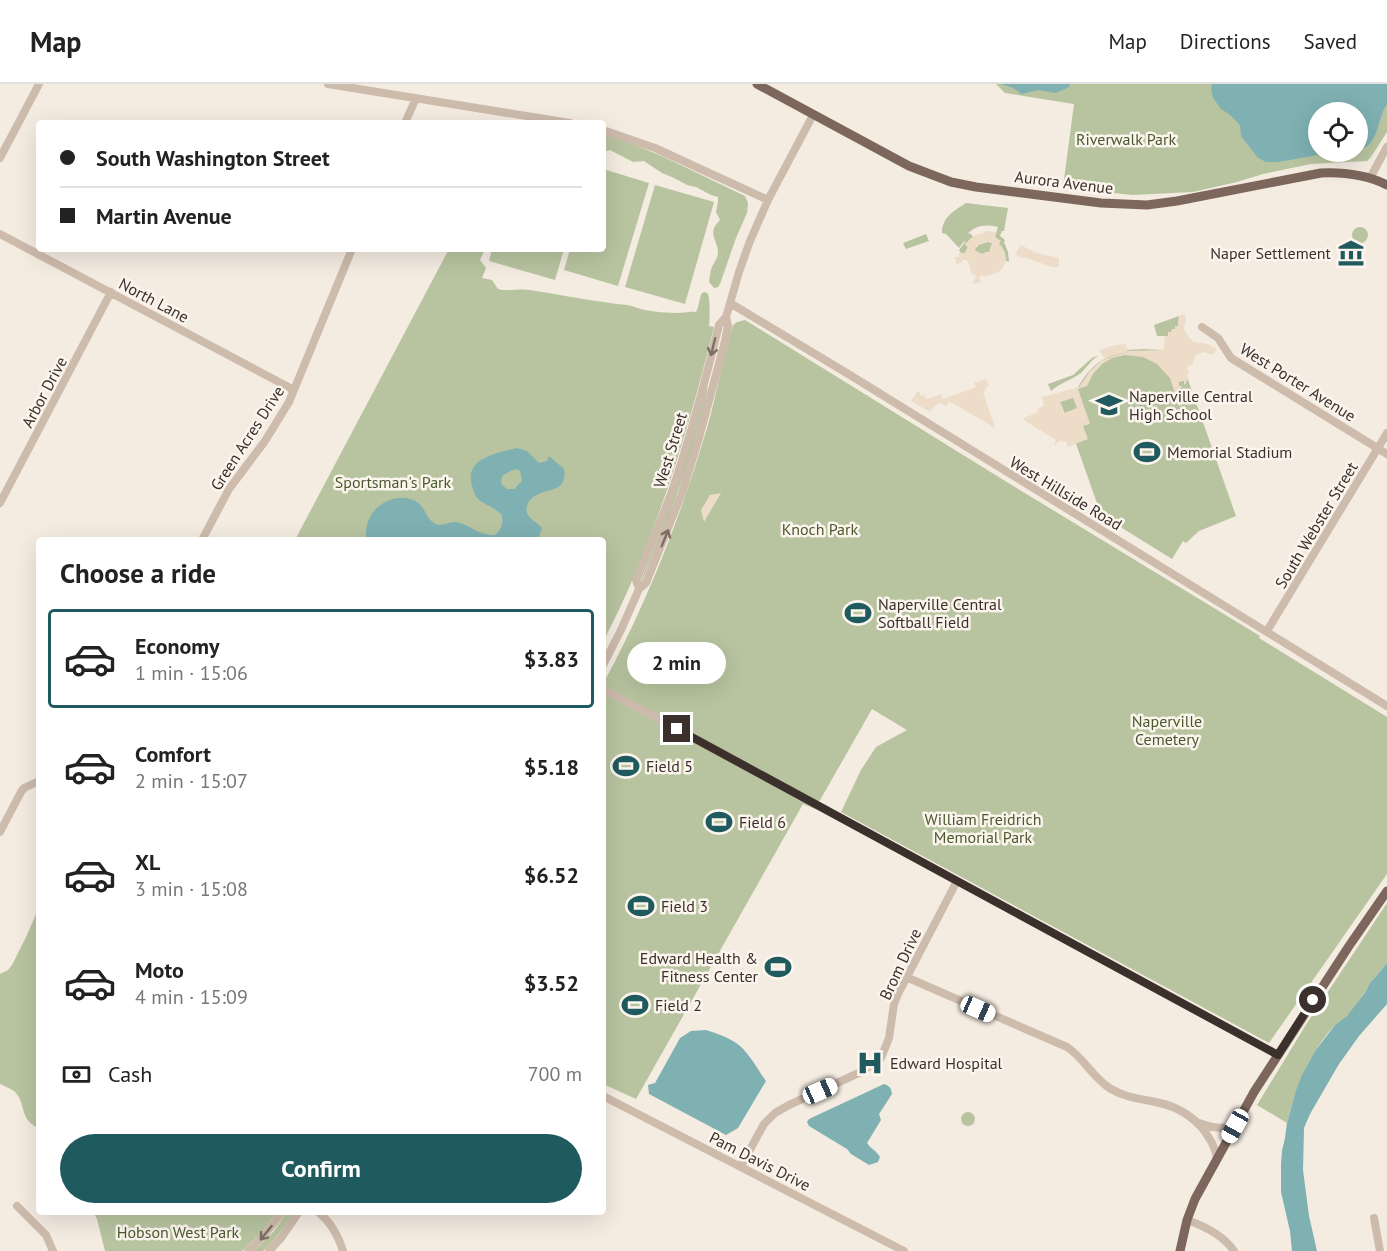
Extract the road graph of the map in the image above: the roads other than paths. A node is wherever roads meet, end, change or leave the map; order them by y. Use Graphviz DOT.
graph roads {
  1 [pos="39,84"];
  2 [pos="328,84"];
  3 [pos="757,84"];
  4 [pos="416,98"];
  5 [pos="813,114"];
  6 [pos="406,120"];
  7 [pos="552,120"];
  8 [pos="606,131"];
  9 [pos="1387,147"];
  10 [pos="0,158"];
  11 [pos="1370,178"];
  12 [pos="1387,185"];
  13 [pos="768,200"];
  14 [pos="0,234"];
  15 [pos="351,252"];
  16 [pos="111,292"];
  17 [pos="730,303"];
  18 [pos="1202,327"];
  19 [pos="294,390"];
  20 [pos="1387,433"];
  21 [pos="1378,448"];
  22 [pos="1387,454"];
  23 [pos="0,503"];
  24 [pos="204,537"];
  25 [pos="1267,631"];
  26 [pos="606,658"];
  27 [pos="606,691"];
  28 [pos="1387,706"];
  29 [pos="36,782"];
  30 [pos="0,832"];
  31 [pos="957,881"];
  32 [pos="1387,891"];
  33 [pos="906,977"];
  34 [pos="1278,1055"];
  35 [pos="606,1098"];
  36 [pos="1197,1123"];
  37 [pos="1235,1126"];
  38 [pos="1217,1158"];
  39 [pos="741,1166"];
  40 [pos="17,1206"];
  41 [pos="280,1215"];
  42 [pos="297,1215"];
  43 [pos="322,1215"];
  44 [pos="1374,1218"];
  45 [pos="1187,1220"];
  46 [pos="53,1251"];
  47 [pos="248,1251"];
  48 [pos="270,1251"];
  49 [pos="343,1251"];
  50 [pos="904,1251"];
  51 [pos="1180,1251"];
  52 [pos="1234,1251"];
  53 [pos="1380,1251"];
  1 -- 10 [label="street"];
  2 -- 4 [label="street"];
  3 -- 5 [label="main road, Aurora Avenue"];
  4 -- 6 [label="street"];
  4 -- 7 [label="street"];
  5 -- 11 [label="main road, Aurora Avenue"];
  5 -- 13 [label="street, West Street"];
  8 -- 13 [label="street"];
  9 -- 11 [label="street"];
  11 -- 12 [label="main road, Aurora Avenue"];
  13 -- 17 [label="street, West Street"];
  14 -- 16 [label="street, North Lane"];
  15 -- 19 [label="street, Green Acres Drive"];
  16 -- 19 [label="street, North Lane"];
  16 -- 23 [label="street, Arbor Drive"];
  17 -- 25 [label="street, West Hillside Road"];
  17 -- 26 [label="street, West Street"];
  18 -- 21 [label="street, West Porter Avenue"];
  19 -- 24 [label="street, Green Acres Drive"];
  20 -- 21 [label="street, South Webster Street"];
  21 -- 22 [label="street, West Porter Avenue"];
  21 -- 25 [label="street, South Webster Street"];
  25 -- 28 [label="street, West Hillside Road"];
  27 -- 31 [label="street"];
  29 -- 30 [label="street"];
  31 -- 33 [label="street, Brom Drive"];
  31 -- 34 [label="street"];
  32 -- 34 [label="main road"];
  33 -- 36 [label="street"];
  33 -- 39 [label="street, Brom Drive"];
  34 -- 37 [label="main road"];
  35 -- 39 [label="street, Pam Davis Drive"];
  36 -- 37 [label="street"];
  36 -- 38 [label="street"];
  37 -- 38 [label="main road"];
  38 -- 45 [label="main road"];
  39 -- 50 [label="street, Pam Davis Drive"];
  40 -- 46 [label="street"];
  41 -- 47 [label="street, one-way"];
  42 -- 48 [label="street"];
  43 -- 49 [label="street"];
  44 -- 53 [label="street"];
  45 -- 51 [label="main road"];
  45 -- 52 [label="street"];
}
